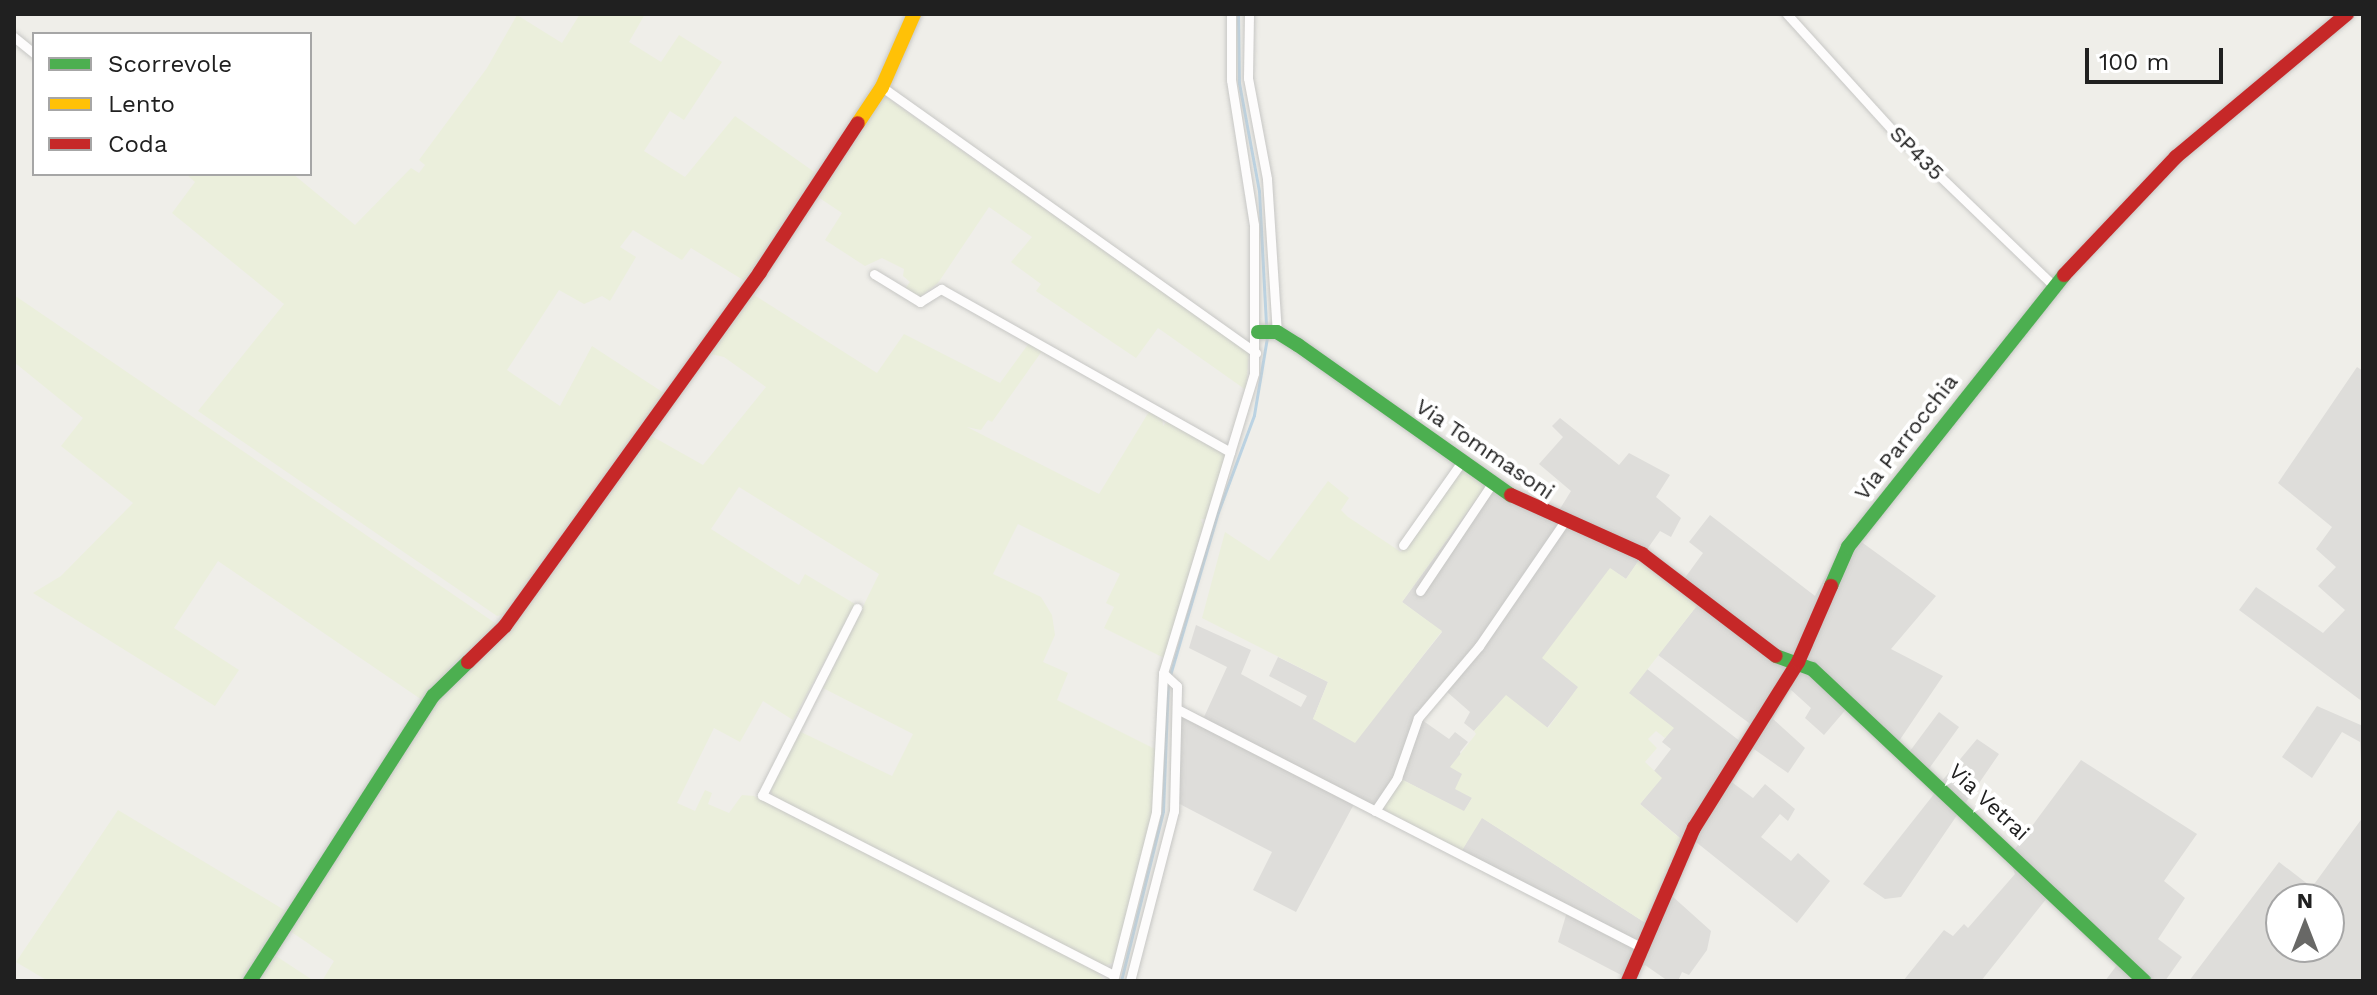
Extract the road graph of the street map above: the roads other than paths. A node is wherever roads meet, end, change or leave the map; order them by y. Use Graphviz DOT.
graph roads {
  1 [pos="914,14"];
  2 [pos="1231,14"];
  3 [pos="1249,14"];
  4 [pos="1787,14"];
  5 [pos="2347,14"];
  6 [pos="14,37"];
  7 [pos="32,51"];
  8 [pos="882,87"];
  9 [pos="874,274"];
  10 [pos="2053,285"];
  11 [pos="1267,332"];
  12 [pos="1256,353"];
  13 [pos="1230,452"];
  14 [pos="1463,460"];
  15 [pos="1493,482"];
  16 [pos="1563,524"];
  17 [pos="1403,545"];
  18 [pos="1420,591"];
  19 [pos="857,608"];
  20 [pos="1798,662"];
  21 [pos="1167,677"];
  22 [pos="1177,709"];
  23 [pos="1375,811"];
  24 [pos="1639,946"];
  25 [pos="1114,978"];
  26 [pos="250,981"];
  27 [pos="1130,981"];
  28 [pos="1628,981"];
  29 [pos="2144,981"];
  1 -- 8 [label="street"];
  2 -- 11 [label="street"];
  3 -- 11 [label="street"];
  4 -- 10 [label="street, SP435"];
  5 -- 10 [label="street, Via Parrocchia"];
  6 -- 7 [label="street"];
  8 -- 12 [label="street"];
  8 -- 26 [label="street"];
  9 -- 13 [label="street"];
  10 -- 20 [label="street, Via Parrocchia"];
  11 -- 12 [label="street"];
  11 -- 14 [label="street, Via Tommasoni"];
  12 -- 13 [label="street"];
  13 -- 21 [label="street"];
  14 -- 15 [label="street, Via Tommasoni"];
  14 -- 17 [label="street"];
  15 -- 16 [label="street, Via Tommasoni"];
  15 -- 18 [label="street"];
  16 -- 20 [label="street, Via Tommasoni"];
  16 -- 23 [label="street"];
  19 -- 25 [label="street"];
  20 -- 24 [label="street, Via Parrocchia"];
  20 -- 29 [label="street, Via Vetrai"];
  21 -- 22 [label="street"];
  21 -- 25 [label="street"];
  22 -- 23 [label="street"];
  22 -- 27 [label="street"];
  23 -- 24 [label="street"];
  24 -- 28 [label="street, Via Parrocchia"];
}
